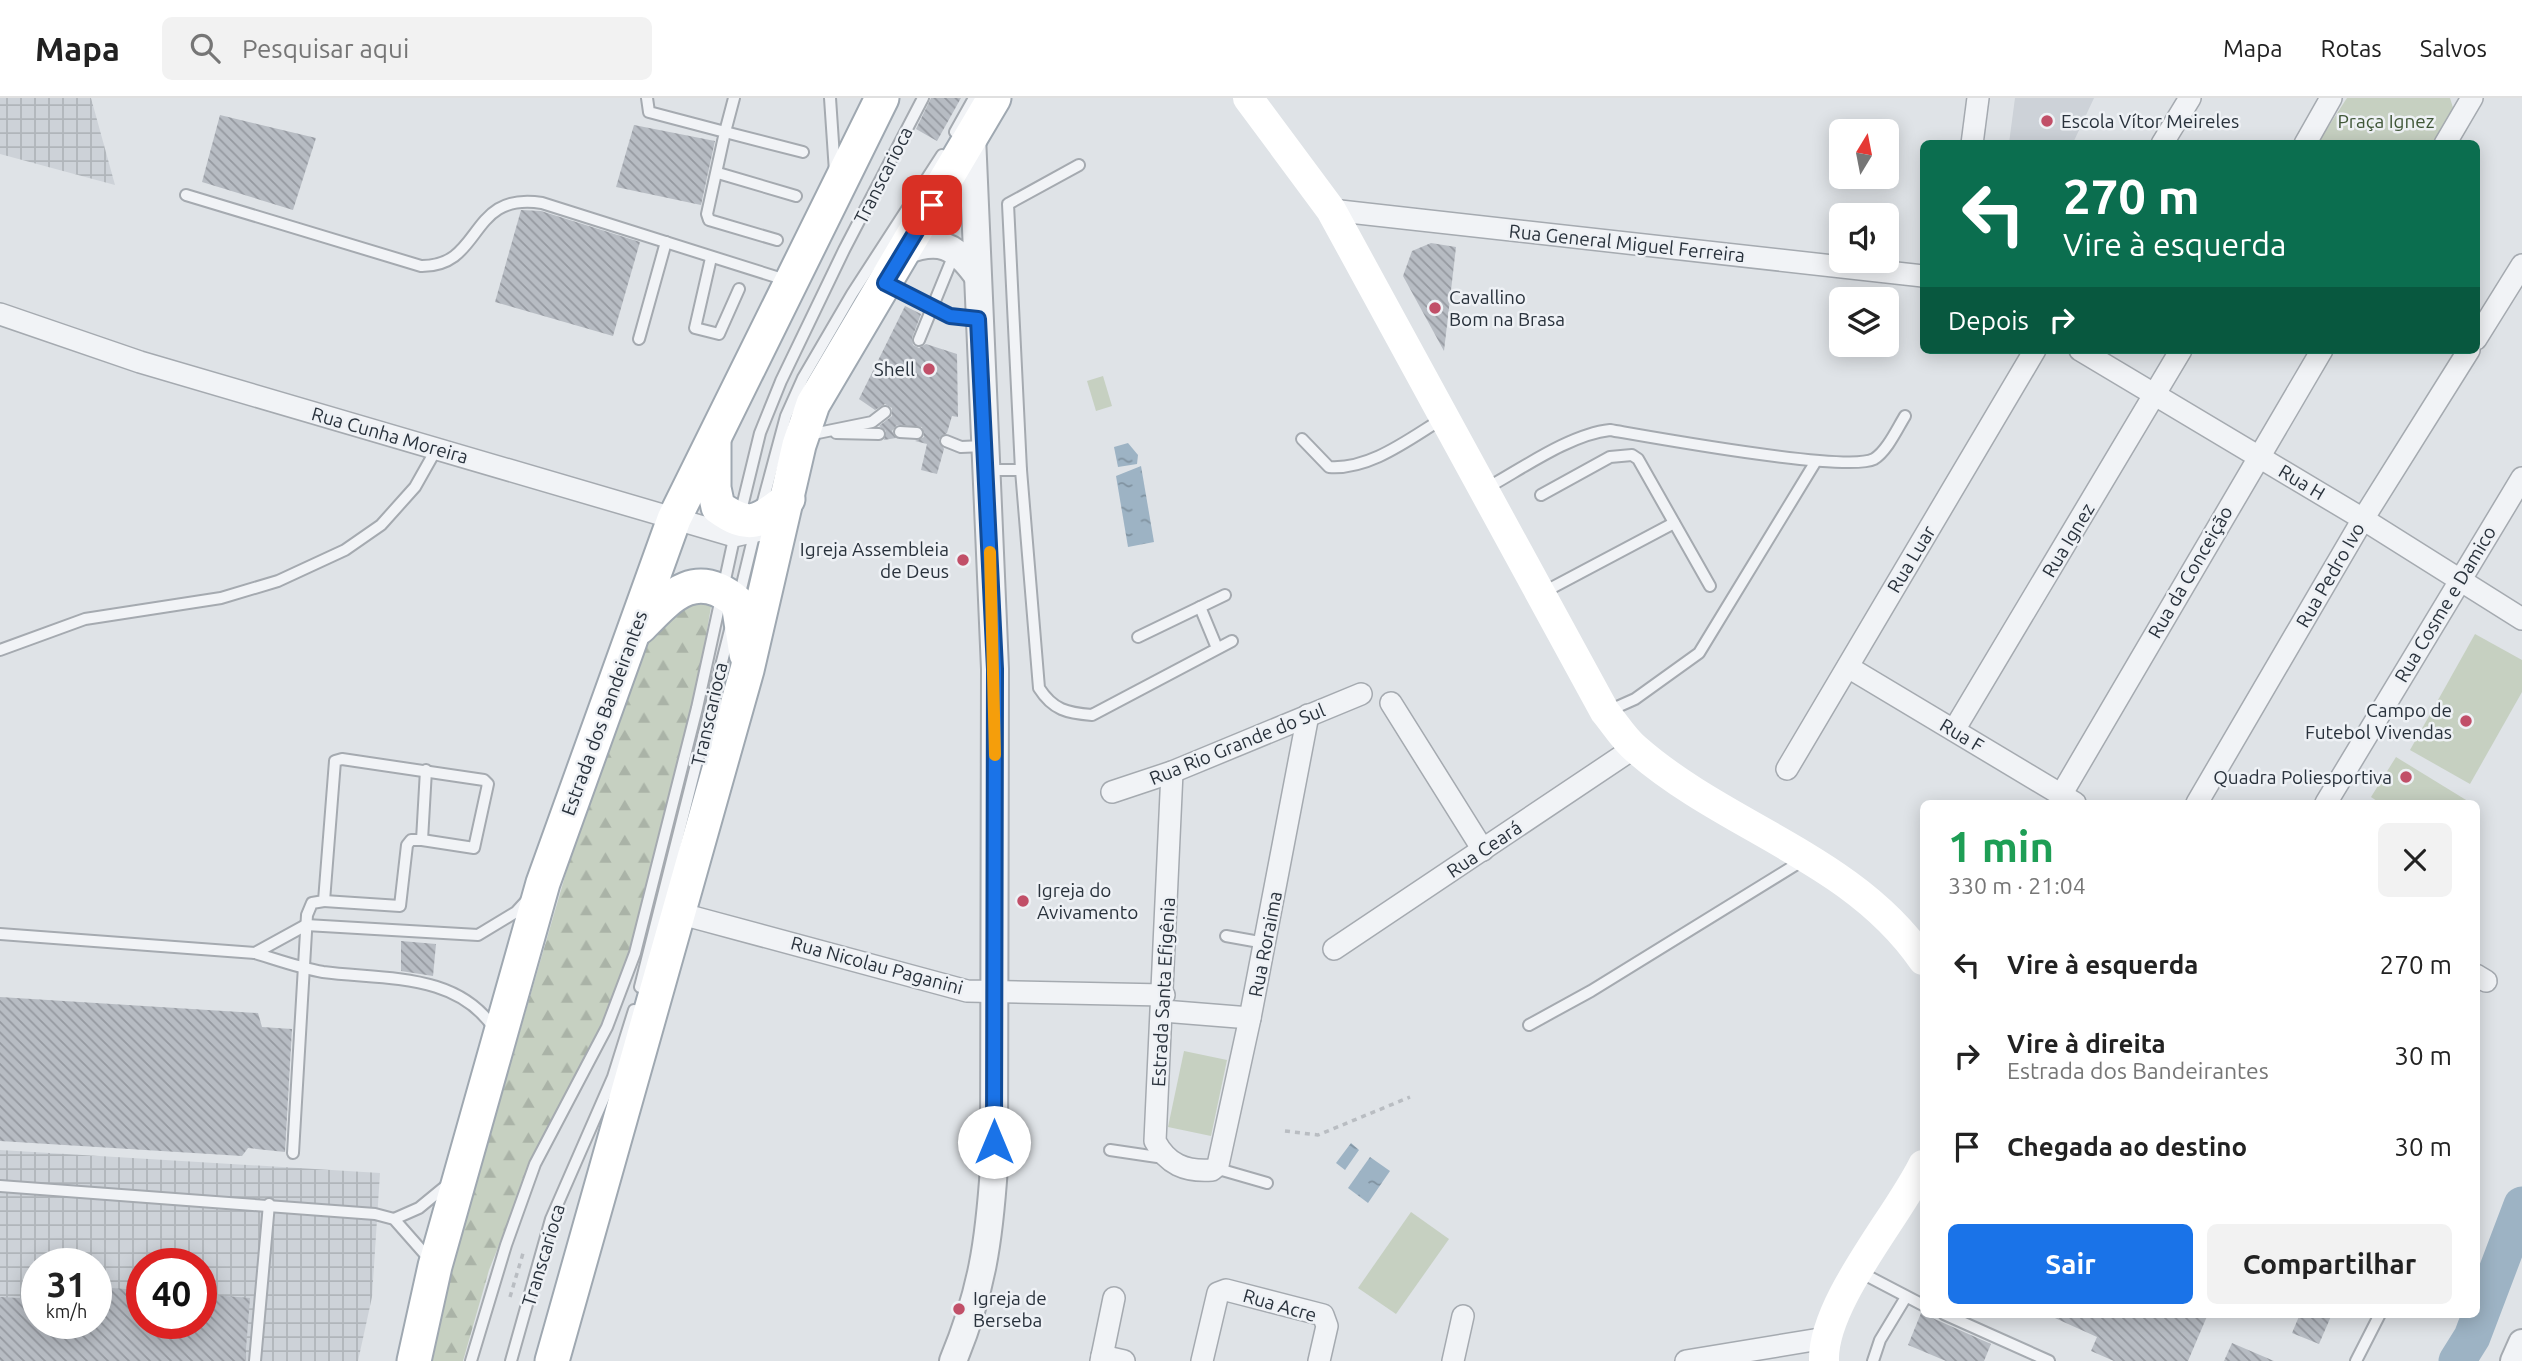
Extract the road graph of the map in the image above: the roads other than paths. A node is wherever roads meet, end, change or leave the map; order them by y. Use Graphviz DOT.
graph roads {
  1 [pos="647,98"];
  2 [pos="734,98"];
  3 [pos="830,98"];
  4 [pos="882,98"];
  5 [pos="923,98"];
  6 [pos="974,98"];
  7 [pos="994,98"];
  8 [pos="1248,98"];
  9 [pos="1978,98"];
  10 [pos="2190,98"];
  11 [pos="2331,98"];
  12 [pos="2472,98"];
  13 [pos="725,131"];
  14 [pos="972,136"];
  15 [pos="1973,140"];
  16 [pos="2164,140"];
  17 [pos="2307,140"];
  18 [pos="2447,140"];
  19 [pos="803,152"];
  20 [pos="1079,165"];
  21 [pos="718,173"];
  22 [pos="836,190"];
  23 [pos="186,195"];
  24 [pos="796,196"];
  25 [pos="1331,210"];
  26 [pos="777,240"];
  27 [pos="666,242"];
  28 [pos="905,251"];
  29 [pos="956,252"];
  30 [pos="711,258"];
  31 [pos="2522,265"];
  32 [pos="976,274"];
  33 [pos="1920,276"];
  34 [pos="790,281"];
  35 [pos="885,283"];
  36 [pos="738,289"];
  37 [pos="933,308"];
  38 [pos="0,314"];
  39 [pos="978,319"];
  40 [pos="2480,333"];
  41 [pos="639,339"];
  42 [pos="919,340"];
  43 [pos="2033,354"];
  44 [pos="2087,354"];
  45 [pos="2179,354"];
  46 [pos="2320,354"];
  47 [pos="2466,354"];
  48 [pos="2155,393"];
  49 [pos="885,412"];
  50 [pos="1905,416"];
  51 [pos="1444,417"];
  52 [pos="900,432"];
  53 [pos="714,433"];
  54 [pos="917,433"];
  55 [pos="816,434"];
  56 [pos="879,434"];
  57 [pos="1302,439"];
  58 [pos="946,441"];
  59 [pos="437,449"];
  60 [pos="2257,456"];
  61 [pos="986,458"];
  62 [pos="1816,461"];
  63 [pos="1021,470"];
  64 [pos="2522,478"];
  65 [pos="1483,489"];
  66 [pos="1541,495"];
  67 [pos="674,519"];
  68 [pos="2363,519"];
  69 [pos="759,522"];
  70 [pos="1674,523"];
  71 [pos="2458,581"];
  72 [pos="1710,586"];
  73 [pos="1539,594"];
  74 [pos="1225,595"];
  75 [pos="730,596"];
  76 [pos="1200,607"];
  77 [pos="2522,619"];
  78 [pos="635,632"];
  79 [pos="1138,637"];
  80 [pos="1231,641"];
  81 [pos="1217,648"];
  82 [pos="0,650"];
  83 [pos="1848,667"];
  84 [pos="747,670"];
  85 [pos="1361,694"];
  86 [pos="1391,703"];
  87 [pos="1605,712"];
  88 [pos="1308,715"];
  89 [pos="1954,730"];
  90 [pos="1634,748"];
  91 [pos="1787,769"];
  92 [pos="426,771"];
  93 [pos="1172,772"];
  94 [pos="1112,792"];
  95 [pos="2068,799"];
  96 [pos="2199,800"];
  97 [pos="2328,800"];
  98 [pos="422,840"];
  99 [pos="1483,850"];
  100 [pos="1807,858"];
  101 [pos="542,883"];
  102 [pos="324,901"];
  103 [pos="678,913"];
  104 [pos="306,925"];
  105 [pos="0,934"];
  106 [pos="1226,936"];
  107 [pos="1265,943"];
  108 [pos="1334,949"];
  109 [pos="255,953"];
  110 [pos="1920,956"];
  111 [pos="304,969"];
  112 [pos="993,990"];
  113 [pos="1163,1003"];
  114 [pos="1251,1018"];
  115 [pos="1529,1025"];
  116 [pos="501,1039"];
  117 [pos="1110,1150"];
  118 [pos="292,1153"];
  119 [pos="1164,1158"];
  120 [pos="464,1168"];
  121 [pos="1214,1169"];
  122 [pos="1920,1173"];
  123 [pos="1267,1183"];
  124 [pos="0,1186"];
  125 [pos="269,1204"];
  126 [pos="394,1219"];
  127 [pos="435,1266"];
  128 [pos="1858,1271"];
  129 [pos="1906,1297"];
  130 [pos="1114,1298"];
  131 [pos="1920,1304"];
  132 [pos="1463,1317"];
  133 [pos="1953,1318"];
  134 [pos="2378,1318"];
  135 [pos="2522,1343"];
  136 [pos="1825,1349"];
  137 [pos="1101,1358"];
  138 [pos="958,1359"];
  139 [pos="255,1361"];
  140 [pos="414,1361"];
  141 [pos="471,1361"];
  142 [pos="511,1361"];
  143 [pos="552,1361"];
  144 [pos="1124,1361"];
  145 [pos="1202,1361"];
  146 [pos="1319,1361"];
  147 [pos="1453,1361"];
  148 [pos="1689,1361"];
  149 [pos="1873,1361"];
  150 [pos="2049,1361"];
  151 [pos="2356,1361"];
  152 [pos="2514,1361"];
  1 -- 13 [label="lane"];
  2 -- 13 [label="lane"];
  3 -- 22 [label="lane"];
  4 -- 22 [label="main road, Estrada dos Bandeirantes"];
  5 -- 69 [label="lane, Transcarioca"];
  6 -- 69 [label="lane, Transcarioca"];
  7 -- 14 [label="main road"];
  8 -- 25 [label="main road"];
  9 -- 15 [label="street"];
  10 -- 16 [label="street"];
  11 -- 17 [label="street"];
  12 -- 18 [label="street"];
  13 -- 19 [label="lane"];
  13 -- 21 [label="lane"];
  14 -- 28 [label="main road"];
  14 -- 32 [label="street"];
  20 -- 63 [label="lane"];
  21 -- 24 [label="lane"];
  21 -- 26 [label="lane"];
  22 -- 34 [label="main road, Estrada dos Bandeirantes"];
  23 -- 27 [label="lane"];
  25 -- 33 [label="street, Rua General Miguel Ferreira"];
  25 -- 51 [label="main road"];
  27 -- 30 [label="lane"];
  27 -- 41 [label="lane"];
  28 -- 29 [label="street"];
  28 -- 35 [label="main road"];
  29 -- 32 [label="street"];
  29 -- 37 [label="lane"];
  30 -- 34 [label="lane"];
  30 -- 36 [label="lane"];
  31 -- 40 [label="street"];
  32 -- 39 [label="street"];
  34 -- 53 [label="main road, Estrada dos Bandeirantes"];
  35 -- 37 [label="lane"];
  35 -- 55 [label="main road"];
  37 -- 39 [label="lane"];
  37 -- 42 [label="lane"];
  38 -- 59 [label="street, Rua Cunha Moreira"];
  39 -- 61 [label="street"];
  43 -- 83 [label="street, Rua Luar"];
  44 -- 48 [label="street, Rua H"];
  45 -- 48 [label="street, Rua Ignez"];
  46 -- 60 [label="street, Rua da Conceição"];
  47 -- 68 [label="street, Rua Pedro Ivo"];
  48 -- 60 [label="street, Rua H"];
  48 -- 89 [label="street, Rua Ignez"];
  49 -- 55 [label="lane"];
  50 -- 62 [label="lane"];
  51 -- 57 [label="lane"];
  51 -- 65 [label="main road"];
  52 -- 54 [label="lane"];
  53 -- 67 [label="main road, Estrada dos Bandeirantes"];
  53 -- 69 [label="main road"];
  55 -- 56 [label="lane"];
  55 -- 69 [label="main road"];
  58 -- 61 [label="lane"];
  59 -- 67 [label="street, Rua Cunha Moreira"];
  59 -- 82 [label="lane"];
  60 -- 68 [label="street, Rua H"];
  60 -- 95 [label="street, Rua da Conceição"];
  61 -- 63 [label="lane"];
  61 -- 112 [label="street"];
  62 -- 65 [label="lane"];
  62 -- 87 [label="lane"];
  63 -- 81 [label="lane"];
  64 -- 71 [label="street, Rua Cosme e Damico"];
  65 -- 73 [label="main road"];
  66 -- 70 [label="lane"];
  67 -- 69 [label="street, Rua Cunha Moreira"];
  67 -- 78 [label="main road, Estrada dos Bandeirantes"];
  68 -- 71 [label="street, Rua H"];
  68 -- 96 [label="street, Rua Pedro Ivo"];
  69 -- 75 [label="lane, Transcarioca"];
  69 -- 75 [label="lane, Transcarioca"];
  69 -- 84 [label="main road"];
  70 -- 72 [label="lane"];
  70 -- 73 [label="lane"];
  71 -- 77 [label="street, Rua H"];
  71 -- 97 [label="street, Rua Cosme e Damico"];
  73 -- 87 [label="main road"];
  74 -- 76 [label="lane"];
  75 -- 78 [label="main road"];
  75 -- 84 [label="main road"];
  75 -- 141 [label="lane, Transcarioca"];
  75 -- 142 [label="lane, Transcarioca"];
  76 -- 79 [label="lane"];
  76 -- 81 [label="lane"];
  78 -- 101 [label="main road, Estrada dos Bandeirantes"];
  80 -- 81 [label="lane"];
  83 -- 89 [label="street, Rua F"];
  83 -- 91 [label="street, Rua Luar"];
  84 -- 103 [label="main road"];
  85 -- 88 [label="street, Rua Rio Grande do Sul"];
  86 -- 99 [label="street"];
  87 -- 90 [label="main road"];
  88 -- 93 [label="street, Rua Rio Grande do Sul"];
  88 -- 107 [label="street, Rua Roraima"];
  89 -- 95 [label="street, Rua F"];
  90 -- 99 [label="street, Rua Ceará"];
  90 -- 100 [label="main road"];
  92 -- 98 [label="lane"];
  92 -- 98 [label="lane"];
  92 -- 102 [label="lane"];
  93 -- 94 [label="street, Rua Rio Grande do Sul"];
  93 -- 113 [label="street, Estrada Santa Efigênia"];
  98 -- 102 [label="lane"];
  99 -- 108 [label="street, Rua Ceará"];
  100 -- 110 [label="main road"];
  100 -- 115 [label="lane"];
  101 -- 104 [label="lane"];
  101 -- 116 [label="main road, Estrada dos Bandeirantes"];
  102 -- 104 [label="lane"];
  103 -- 112 [label="street, Rua Nicolau Paganini"];
  103 -- 143 [label="main road"];
  104 -- 109 [label="lane"];
  104 -- 111 [label="lane"];
  105 -- 109 [label="lane"];
  106 -- 107 [label="lane"];
  107 -- 114 [label="street, Rua Roraima"];
  109 -- 111 [label="lane"];
  111 -- 116 [label="lane"];
  111 -- 118 [label="lane"];
  112 -- 113 [label="street, Rua Nicolau Paganini"];
  112 -- 138 [label="street"];
  113 -- 114 [label="street, Rua Nicolau Paganini"];
  113 -- 119 [label="street, Estrada Santa Efigênia"];
  114 -- 121 [label="street, Rua Roraima"];
  116 -- 120 [label="main road, Estrada dos Bandeirantes"];
  117 -- 119 [label="lane"];
  119 -- 121 [label="street"];
  120 -- 126 [label="lane"];
  120 -- 127 [label="main road, Estrada dos Bandeirantes"];
  121 -- 123 [label="lane"];
  122 -- 128 [label="main road"];
  124 -- 125 [label="lane"];
  125 -- 126 [label="lane"];
  125 -- 139 [label="lane"];
  126 -- 127 [label="lane"];
  127 -- 140 [label="main road, Estrada dos Bandeirantes"];
  128 -- 129 [label="lane"];
  128 -- 136 [label="main road"];
  129 -- 131 [label="lane"];
  129 -- 149 [label="lane"];
  130 -- 137 [label="street"];
  132 -- 147 [label="street"];
  133 -- 150 [label="lane"];
  134 -- 151 [label="lane"];
  135 -- 152 [label="street"];
  136 -- 148 [label="street"];
  137 -- 144 [label="street"];
  145 -- 146 [label="street, Rua Acre"];
}
